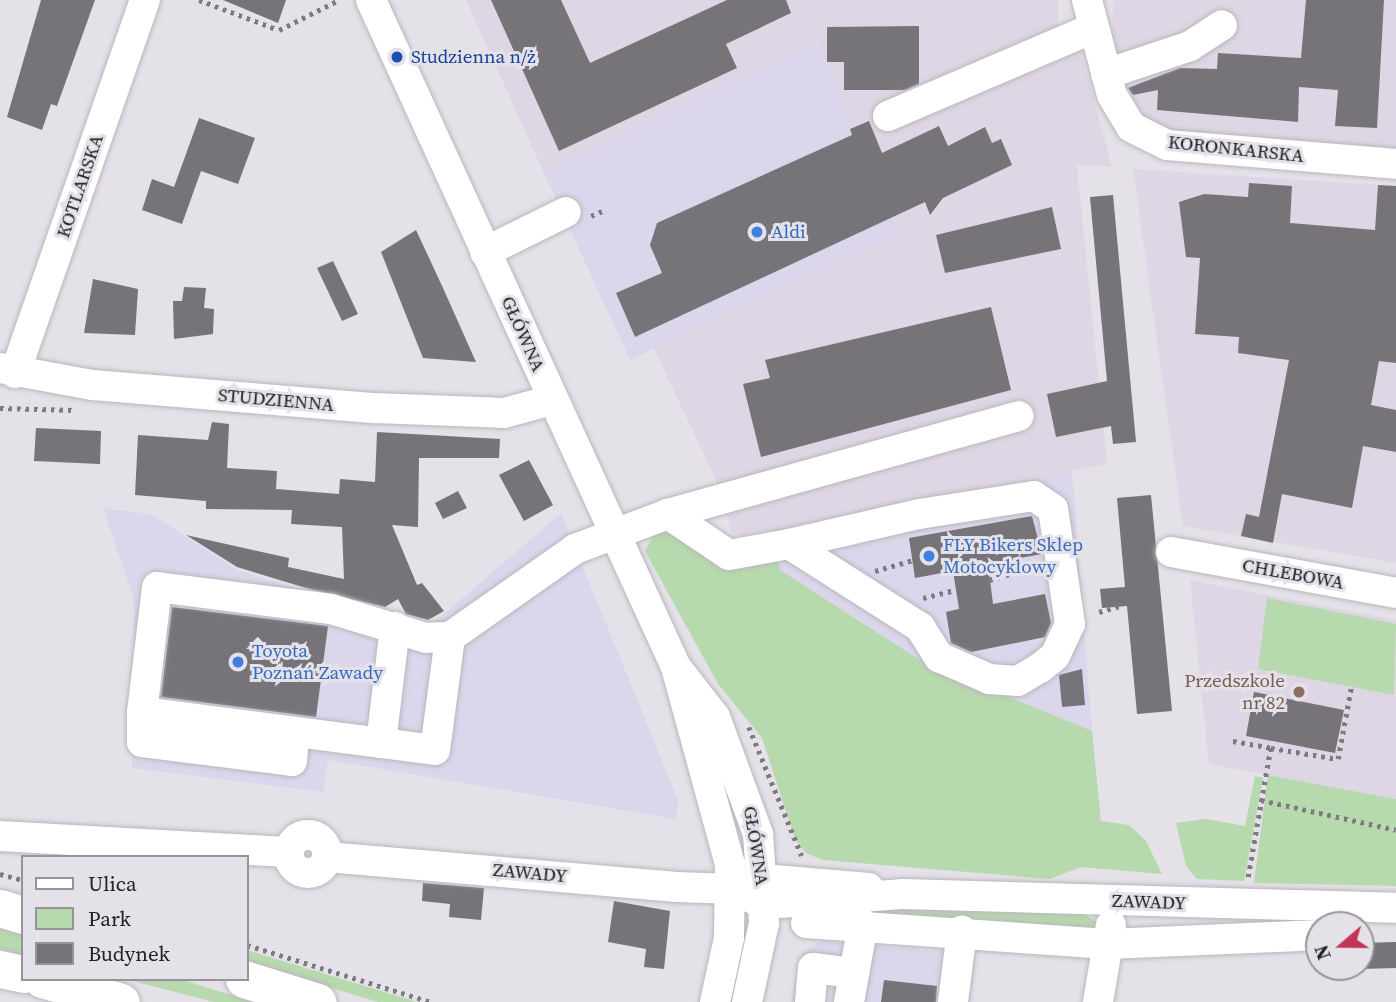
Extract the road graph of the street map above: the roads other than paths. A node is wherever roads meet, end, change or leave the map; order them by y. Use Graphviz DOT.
graph roads {
  1 [pos="145,0"];
  2 [pos="371,0"];
  3 [pos="1090,14"];
  4 [pos="1222,25"];
  5 [pos="1106,74"];
  6 [pos="888,116"];
  7 [pos="1396,164"];
  8 [pos="566,212"];
  9 [pos="485,252"];
  10 [pos="8,370"];
  11 [pos="552,400"];
  12 [pos="1019,416"];
  13 [pos="668,514"];
  14 [pos="613,531"];
  15 [pos="789,544"];
  16 [pos="1180,553"];
  17 [pos="1396,593"];
  18 [pos="395,627"];
  19 [pos="450,637"];
  20 [pos="676,667"];
  21 [pos="142,712"];
  22 [pos="381,743"];
  23 [pos="293,751"];
  24 [pos="0,836"];
  25 [pos="732,889"];
  26 [pos="764,891"];
  27 [pos="902,894"];
  28 [pos="1115,901"];
  29 [pos="0,908"];
  30 [pos="1396,908"];
  31 [pos="21,914"];
  32 [pos="815,916"];
  33 [pos="863,924"];
  34 [pos="962,931"];
  35 [pos="1305,936"];
  36 [pos="1107,944"];
  37 [pos="0,969"];
  38 [pos="21,974"];
  39 [pos="248,980"];
  40 [pos="48,981"];
  41 [pos="850,987"];
  42 [pos="97,999"];
  43 [pos="318,1002"];
  44 [pos="715,1002"];
  45 [pos="747,1002"];
  46 [pos="810,1002"];
  47 [pos="953,1002"];
  48 [pos="1098,1002"];
  1 -- 10 [label="street, KOTLARSKA"];
  2 -- 9 [label="street, GŁÓWNA"];
  3 -- 5 [label="street, KORONKARSKA"];
  3 -- 6 [label="street"];
  4 -- 5 [label="street"];
  5 -- 7 [label="street, KORONKARSKA"];
  8 -- 9 [label="street"];
  9 -- 11 [label="street, GŁÓWNA"];
  10 -- 11 [label="street, STUDZIENNA"];
  11 -- 14 [label="street, GŁÓWNA"];
  12 -- 13 [label="street"];
  13 -- 14 [label="street"];
  13 -- 15 [label="street"];
  14 -- 19 [label="street"];
  14 -- 20 [label="street, GŁÓWNA"];
  15 -- 15 [label="street"];
  16 -- 17 [label="street, CHLEBOWA"];
  18 -- 19 [label="street"];
  18 -- 21 [label="street"];
  18 -- 22 [label="street"];
  19 -- 22 [label="street"];
  20 -- 25 [label="street, GŁÓWNA"];
  20 -- 26 [label="street, GŁÓWNA"];
  21 -- 22 [label="street"];
  21 -- 23 [label="street"];
  24 -- 25 [label="street, ZAWADY"];
  25 -- 26 [label="street, ZAWADY"];
  25 -- 44 [label="street, GŁÓWNA"];
  26 -- 27 [label="street, ZAWADY"];
  26 -- 32 [label="street, ZAWADY"];
  26 -- 45 [label="street, GŁÓWNA"];
  27 -- 28 [label="street, ZAWADY"];
  27 -- 32 [label="street, ZAWADY"];
  28 -- 30 [label="street, ZAWADY"];
  28 -- 36 [label="street"];
  29 -- 31 [label="main road"];
  32 -- 33 [label="street"];
  33 -- 34 [label="street"];
  33 -- 41 [label="street"];
  34 -- 36 [label="street"];
  34 -- 47 [label="street"];
  35 -- 36 [label="street"];
  36 -- 48 [label="street"];
  37 -- 38 [label="main road"];
  39 -- 43 [label="main road"];
  40 -- 42 [label="main road"];
  41 -- 46 [label="street"];
}
